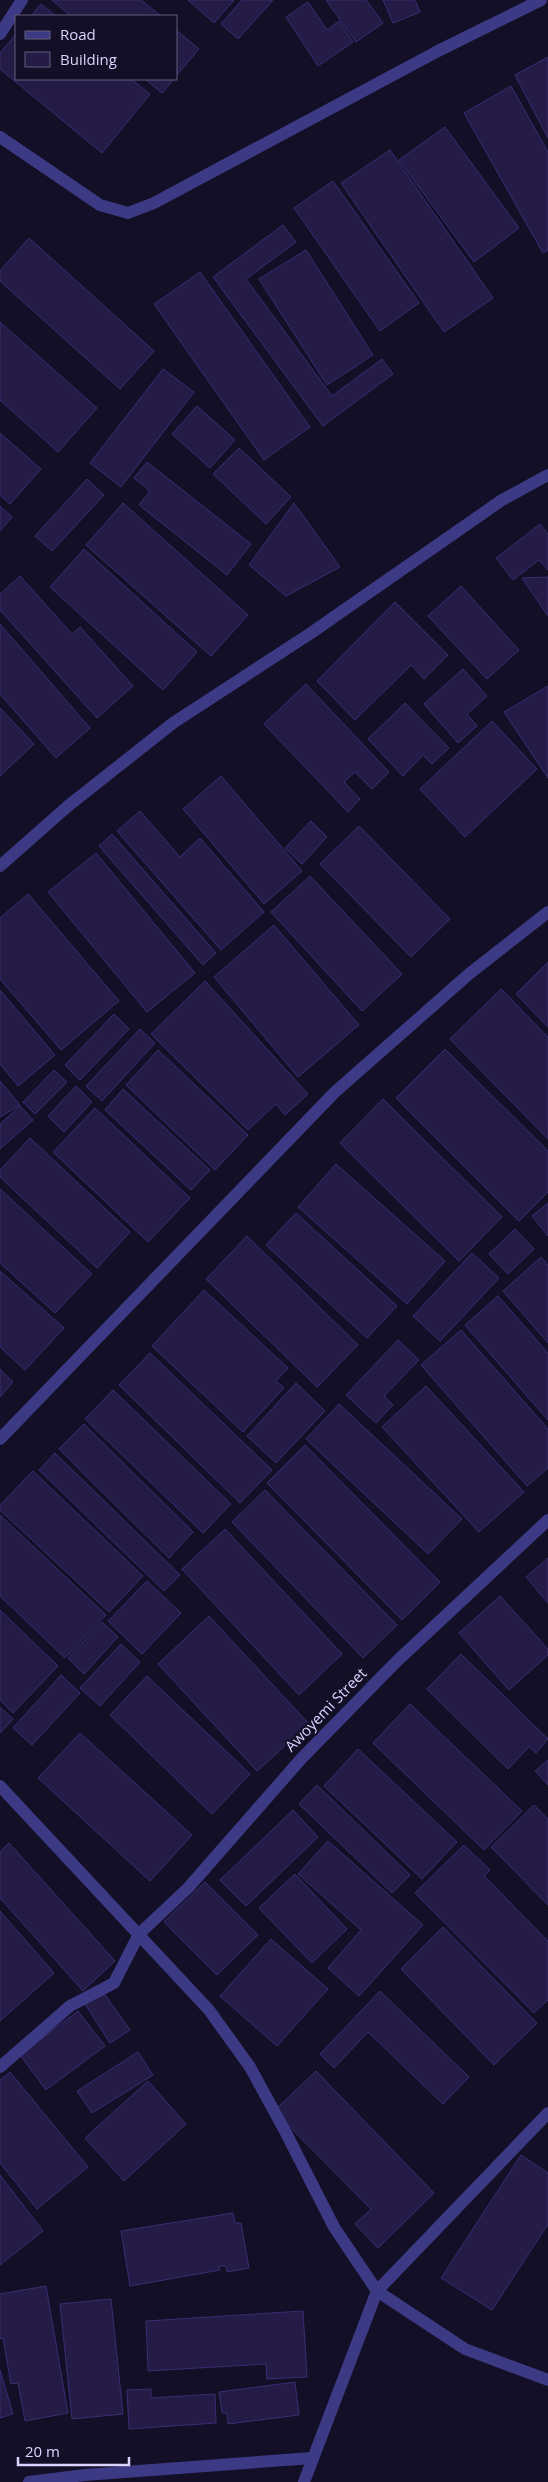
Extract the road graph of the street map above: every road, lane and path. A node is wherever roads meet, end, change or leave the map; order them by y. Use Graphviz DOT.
graph roads {
  1 [pos="22,0"];
  2 [pos="541,0"];
  3 [pos="0,34"];
  4 [pos="0,137"];
  5 [pos="548,475"];
  6 [pos="0,866"];
  7 [pos="548,912"];
  8 [pos="0,1439"];
  9 [pos="548,1520"];
  10 [pos="0,1786"];
  11 [pos="139,1934"];
  12 [pos="0,2067"];
  13 [pos="548,2113"];
  14 [pos="377,2291"];
  15 [pos="548,2380"];
  16 [pos="312,2458"];
  17 [pos="29,2482"];
  18 [pos="304,2482"];
  1 -- 3 [label="street"];
  2 -- 4 [label="street"];
  5 -- 6 [label="street"];
  7 -- 8 [label="street"];
  9 -- 11 [label="street, Awoyemi Street"];
  10 -- 11 [label="street"];
  11 -- 12 [label="street, Awoyemi Street"];
  11 -- 14 [label="street"];
  13 -- 14 [label="street"];
  14 -- 15 [label="street"];
  14 -- 16 [label="street"];
  16 -- 17 [label="street"];
  16 -- 18 [label="street"];
}
